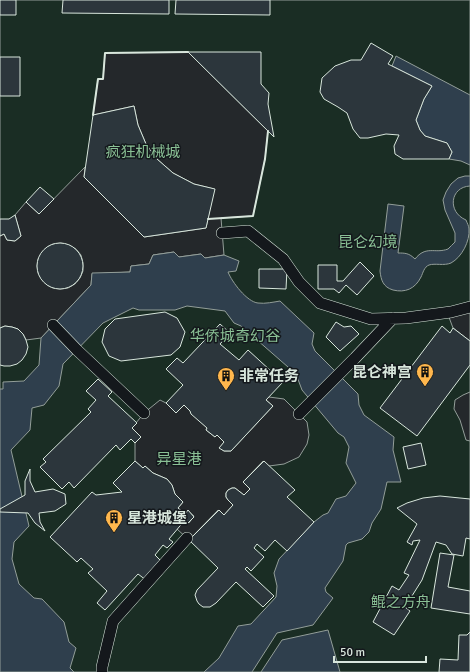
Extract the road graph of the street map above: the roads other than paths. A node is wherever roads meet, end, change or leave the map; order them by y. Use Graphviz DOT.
graph roads {
  1 [pos="222,233"];
  2 [pos="470,307"];
  3 [pos="393,318"];
  4 [pos="54,325"];
  5 [pos="144,413"];
  6 [pos="299,414"];
  7 [pos="187,538"];
  8 [pos="102,672"];
  1 -- 3 [label="street"];
  2 -- 3 [label="street"];
  3 -- 6 [label="street"];
  4 -- 5 [label="street"];
  7 -- 8 [label="street"];
}
